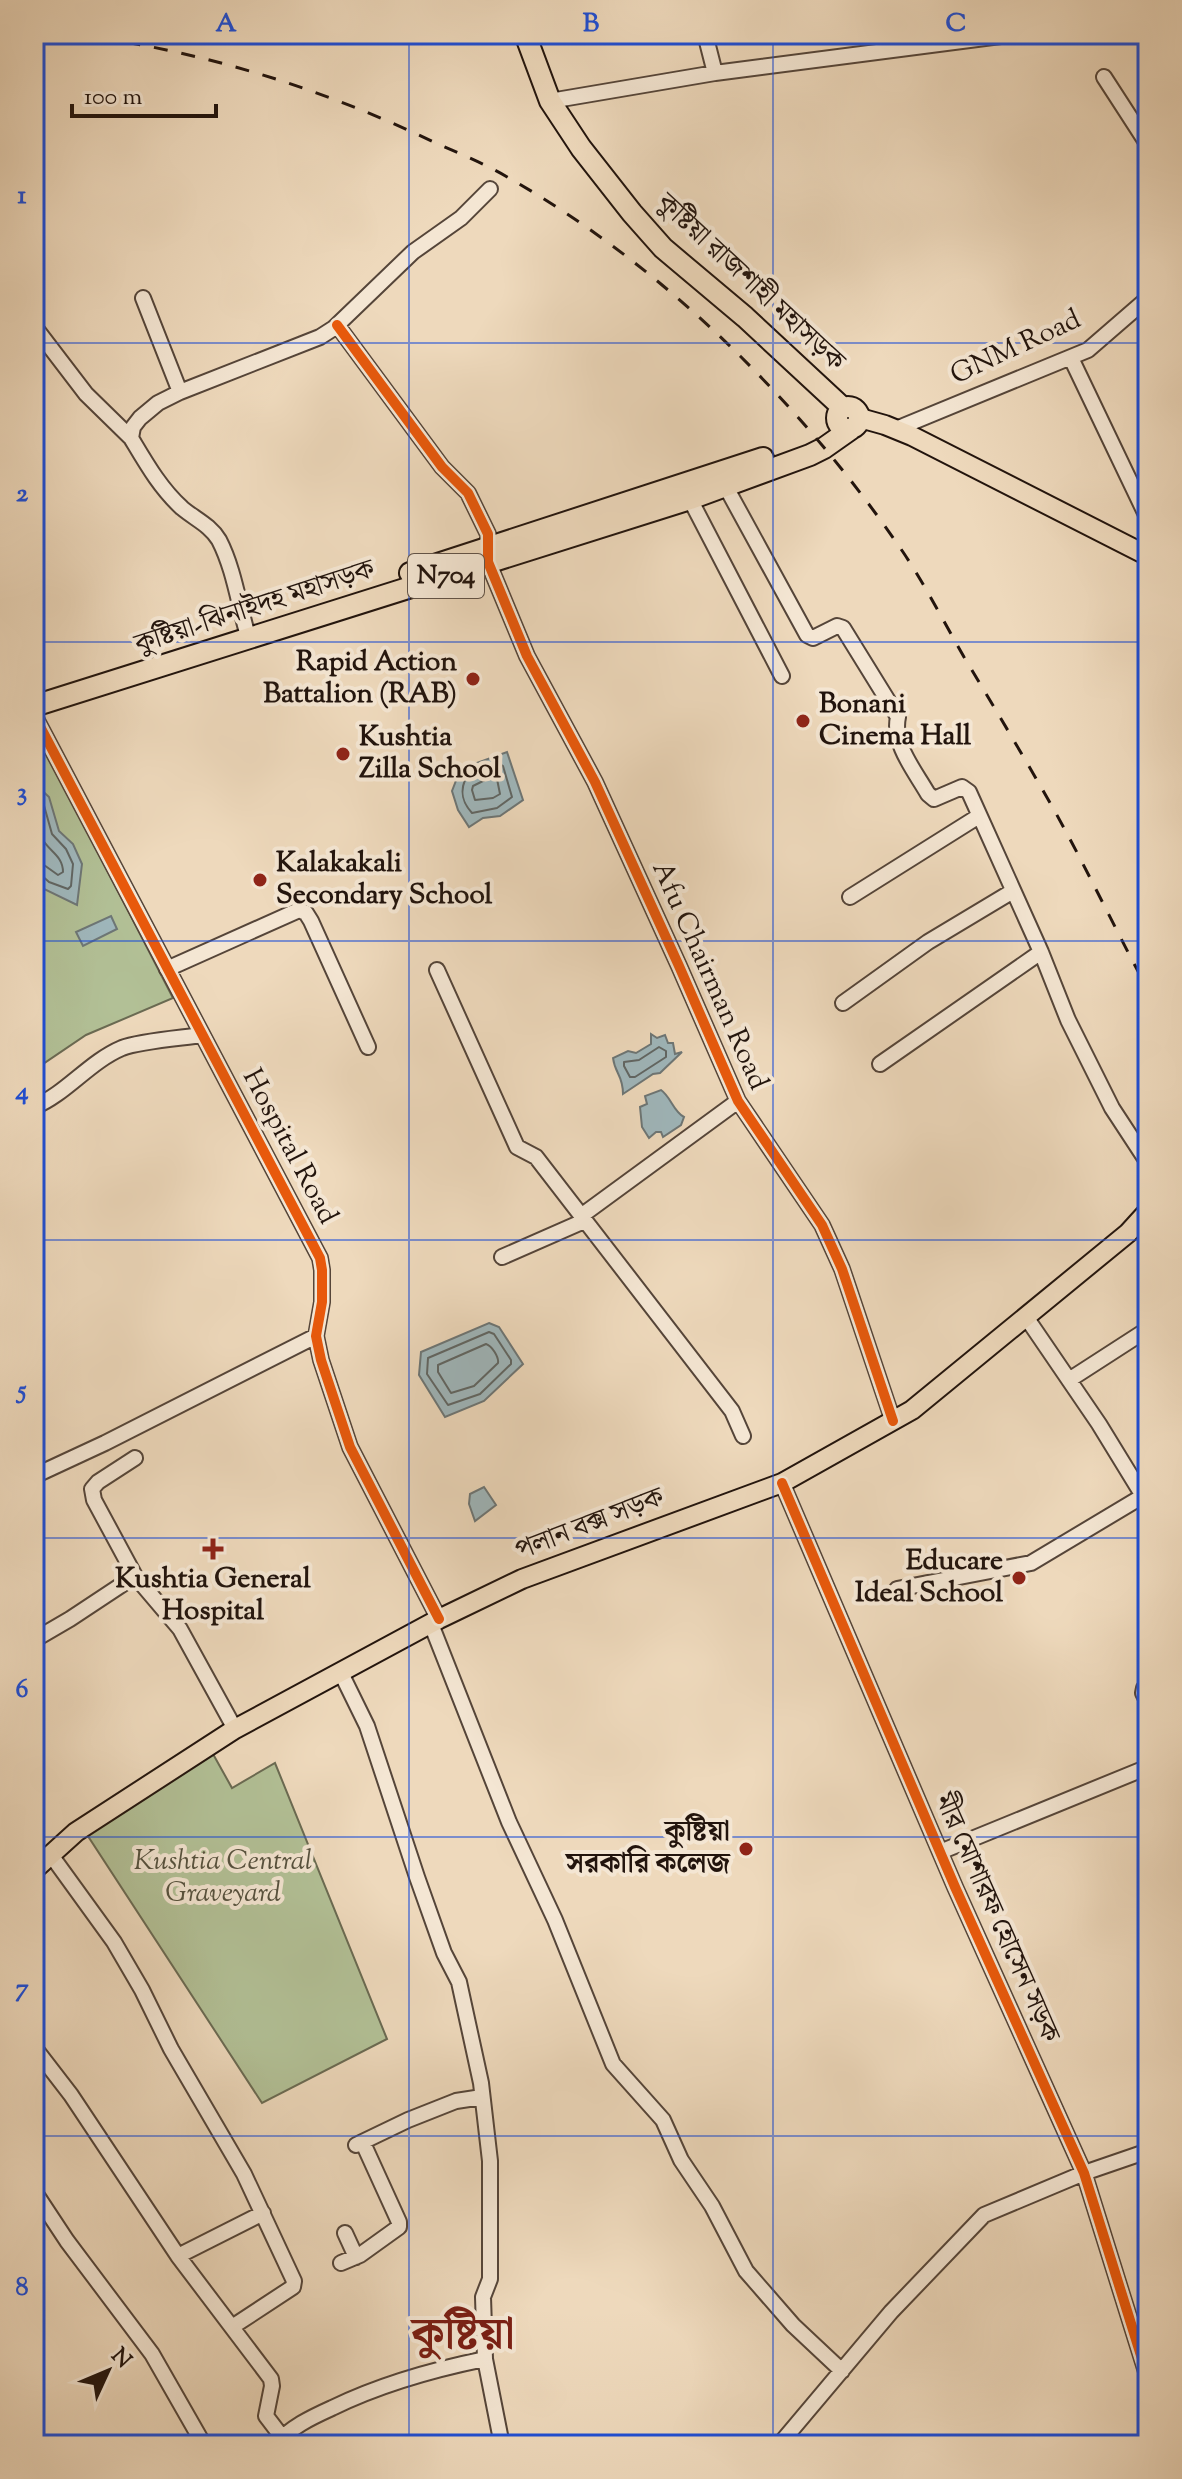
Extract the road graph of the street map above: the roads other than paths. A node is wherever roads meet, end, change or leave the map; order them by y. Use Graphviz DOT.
graph roads {
  1 [pos="525,34"];
  2 [pos="705,34"];
  3 [pos="1016,34"];
  4 [pos="715,73"];
  5 [pos="1104,77"];
  6 [pos="550,101"];
  7 [pos="1148,145"];
  8 [pos="490,189"];
  9 [pos="143,298"];
  10 [pos="1148,298"];
  11 [pos="337,325"];
  12 [pos="34,326"];
  13 [pos="1071,358"];
  14 [pos="180,392"];
  15 [pos="848,419"];
  16 [pos="896,429"];
  17 [pos="131,438"];
  18 [pos="755,469"];
  19 [pos="726,487"];
  20 [pos="690,499"];
  21 [pos="638,508"];
  22 [pos="1148,519"];
  23 [pos="488,554"];
  24 [pos="1148,556"];
  25 [pos="246,629"];
  26 [pos="154,664"];
  27 [pos="782,676"];
  28 [pos="34,698"];
  29 [pos="34,706"];
  30 [pos="34,715"];
  31 [pos="979,816"];
  32 [pos="1013,891"];
  33 [pos="850,897"];
  34 [pos="1041,952"];
  35 [pos="167,969"];
  36 [pos="437,970"];
  37 [pos="843,1003"];
  38 [pos="202,1035"];
  39 [pos="368,1047"];
  40 [pos="880,1064"];
  41 [pos="738,1101"];
  42 [pos="34,1107"];
  43 [pos="1148,1163"];
  44 [pos="1148,1211"];
  45 [pos="582,1218"];
  46 [pos="502,1257"];
  47 [pos="1026,1317"];
  48 [pos="1148,1329"];
  49 [pos="316,1336"];
  50 [pos="1069,1380"];
  51 [pos="893,1421"];
  52 [pos="743,1436"];
  53 [pos="135,1458"];
  54 [pos="34,1476"];
  55 [pos="782,1483"];
  56 [pos="1147,1497"];
  57 [pos="135,1576"];
  58 [pos="897,1589"];
  59 [pos="435,1622"];
  60 [pos="34,1640"];
  61 [pos="341,1673"];
  62 [pos="1148,1683"];
  63 [pos="1148,1703"];
  64 [pos="235,1729"];
  65 [pos="1148,1767"];
  66 [pos="940,1852"];
  67 [pos="51,1855"];
  68 [pos="34,1870"];
  69 [pos="34,2047"];
  70 [pos="482,2097"];
  71 [pos="1148,2151"];
  72 [pos="1084,2173"];
  73 [pos="34,2191"];
  74 [pos="263,2213"];
  75 [pos="345,2233"];
  76 [pos="178,2256"];
  77 [pos="356,2257"];
  78 [pos="341,2263"];
  79 [pos="232,2327"];
  80 [pos="485,2359"];
  81 [pos="842,2371"];
  82 [pos="1148,2378"];
  83 [pos="279,2441"];
  84 [pos="204,2445"];
  85 [pos="502,2445"];
  86 [pos="779,2445"];
  1 -- 6 [label="highway, কুষ্টিয়া রাজশাহী মহাসড়ক"];
  2 -- 4 [label="street"];
  3 -- 4 [label="street"];
  4 -- 6 [label="street"];
  5 -- 7 [label="street"];
  6 -- 15 [label="highway, কুষ্টিয়া রাজশাহী মহাসড়ক"];
  8 -- 11 [label="street"];
  9 -- 14 [label="street"];
  10 -- 13 [label="street, GNM Road"];
  11 -- 14 [label="street"];
  11 -- 23 [label="street, Afu Chairman Road"];
  12 -- 17 [label="street"];
  13 -- 16 [label="street, GNM Road"];
  13 -- 22 [label="street"];
  14 -- 17 [label="street"];
  15 -- 16 [label="main road"];
  15 -- 18 [label="highway, কুষ্টিয়া-ঝিনাইদহ মহাসড়ক / N704"];
  16 -- 24 [label="main road"];
  17 -- 25 [label="street"];
  18 -- 19 [label="highway, কুষ্টিয়া-ঝিনাইদহ মহাসড়ক / N704"];
  18 -- 21 [label="highway, কুষ্টিয়া-ঝিনাইদহ মহাসড়ক / N704"];
  19 -- 20 [label="highway, কুষ্টিয়া-ঝিনাইদহ মহাসড়ক / N704"];
  19 -- 31 [label="street"];
  20 -- 21 [label="highway, কুষ্টিয়া-ঝিনাইদহ মহাসড়ক / N704"];
  20 -- 27 [label="street"];
  21 -- 23 [label="highway, কুষ্টিয়া-ঝিনাইদহ মহাসড়ক / N704"];
  23 -- 25 [label="highway, কুষ্টিয়া-ঝিনাইদহ মহাসড়ক / N704"];
  23 -- 26 [label="highway, কুষ্টিয়া-ঝিনাইদহ মহাসড়ক / N704"];
  23 -- 41 [label="street, Afu Chairman Road"];
  25 -- 26 [label="highway, কুষ্টিয়া-ঝিনাইদহ মহাসড়ক / N704"];
  26 -- 28 [label="highway, কুষ্টিয়া-ঝিনাইদহ মহাসড়ক / N704"];
  26 -- 29 [label="highway, কুষ্টিয়া-ঝিনাইদহ মহাসড়ক / N704"];
  30 -- 35 [label="street, Hospital Road"];
  31 -- 32 [label="street"];
  31 -- 33 [label="street"];
  32 -- 34 [label="street"];
  32 -- 37 [label="street"];
  34 -- 40 [label="street"];
  34 -- 43 [label="street"];
  35 -- 38 [label="street, Hospital Road"];
  35 -- 39 [label="street"];
  36 -- 45 [label="street"];
  38 -- 42 [label="street"];
  38 -- 49 [label="street, Hospital Road"];
  41 -- 45 [label="street"];
  41 -- 51 [label="street, Afu Chairman Road"];
  44 -- 47 [label="main road, পলান বক্স সড়ক"];
  45 -- 46 [label="street"];
  45 -- 52 [label="street"];
  47 -- 50 [label="street"];
  47 -- 51 [label="main road, পলান বক্স সড়ক"];
  48 -- 50 [label="street"];
  49 -- 54 [label="street"];
  49 -- 59 [label="street, Hospital Road"];
  50 -- 56 [label="street"];
  51 -- 55 [label="main road, পলান বক্স সড়ক"];
  53 -- 57 [label="street"];
  55 -- 59 [label="main road, পলান বক্স সড়ক"];
  55 -- 66 [label="street, মীর মোশারফ হোসেন সড়ক"];
  56 -- 58 [label="street"];
  57 -- 60 [label="street"];
  57 -- 64 [label="street"];
  59 -- 61 [label="main road, পলান বক্স সড়ক"];
  59 -- 81 [label="street, Hospital Road"];
  61 -- 64 [label="main road, পলান বক্স সড়ক"];
  61 -- 70 [label="street"];
  62 -- 63 [label="street"];
  64 -- 67 [label="main road, পলান বক্স সড়ক"];
  65 -- 66 [label="street"];
  66 -- 72 [label="street, মীর মোশারফ হোসেন সড়ক"];
  67 -- 68 [label="main road, পলান বক্স সড়ক"];
  67 -- 74 [label="street"];
  69 -- 76 [label="street"];
  70 -- 77 [label="street"];
  70 -- 80 [label="street"];
  71 -- 72 [label="street"];
  72 -- 81 [label="street"];
  72 -- 82 [label="street, মীর মোশারফ হোসেন সড়ক"];
  73 -- 84 [label="street"];
  74 -- 76 [label="street"];
  74 -- 79 [label="street"];
  75 -- 77 [label="street"];
  76 -- 79 [label="street"];
  77 -- 78 [label="street"];
  79 -- 83 [label="street"];
  80 -- 83 [label="street"];
  80 -- 85 [label="street"];
  81 -- 86 [label="street"];
}
